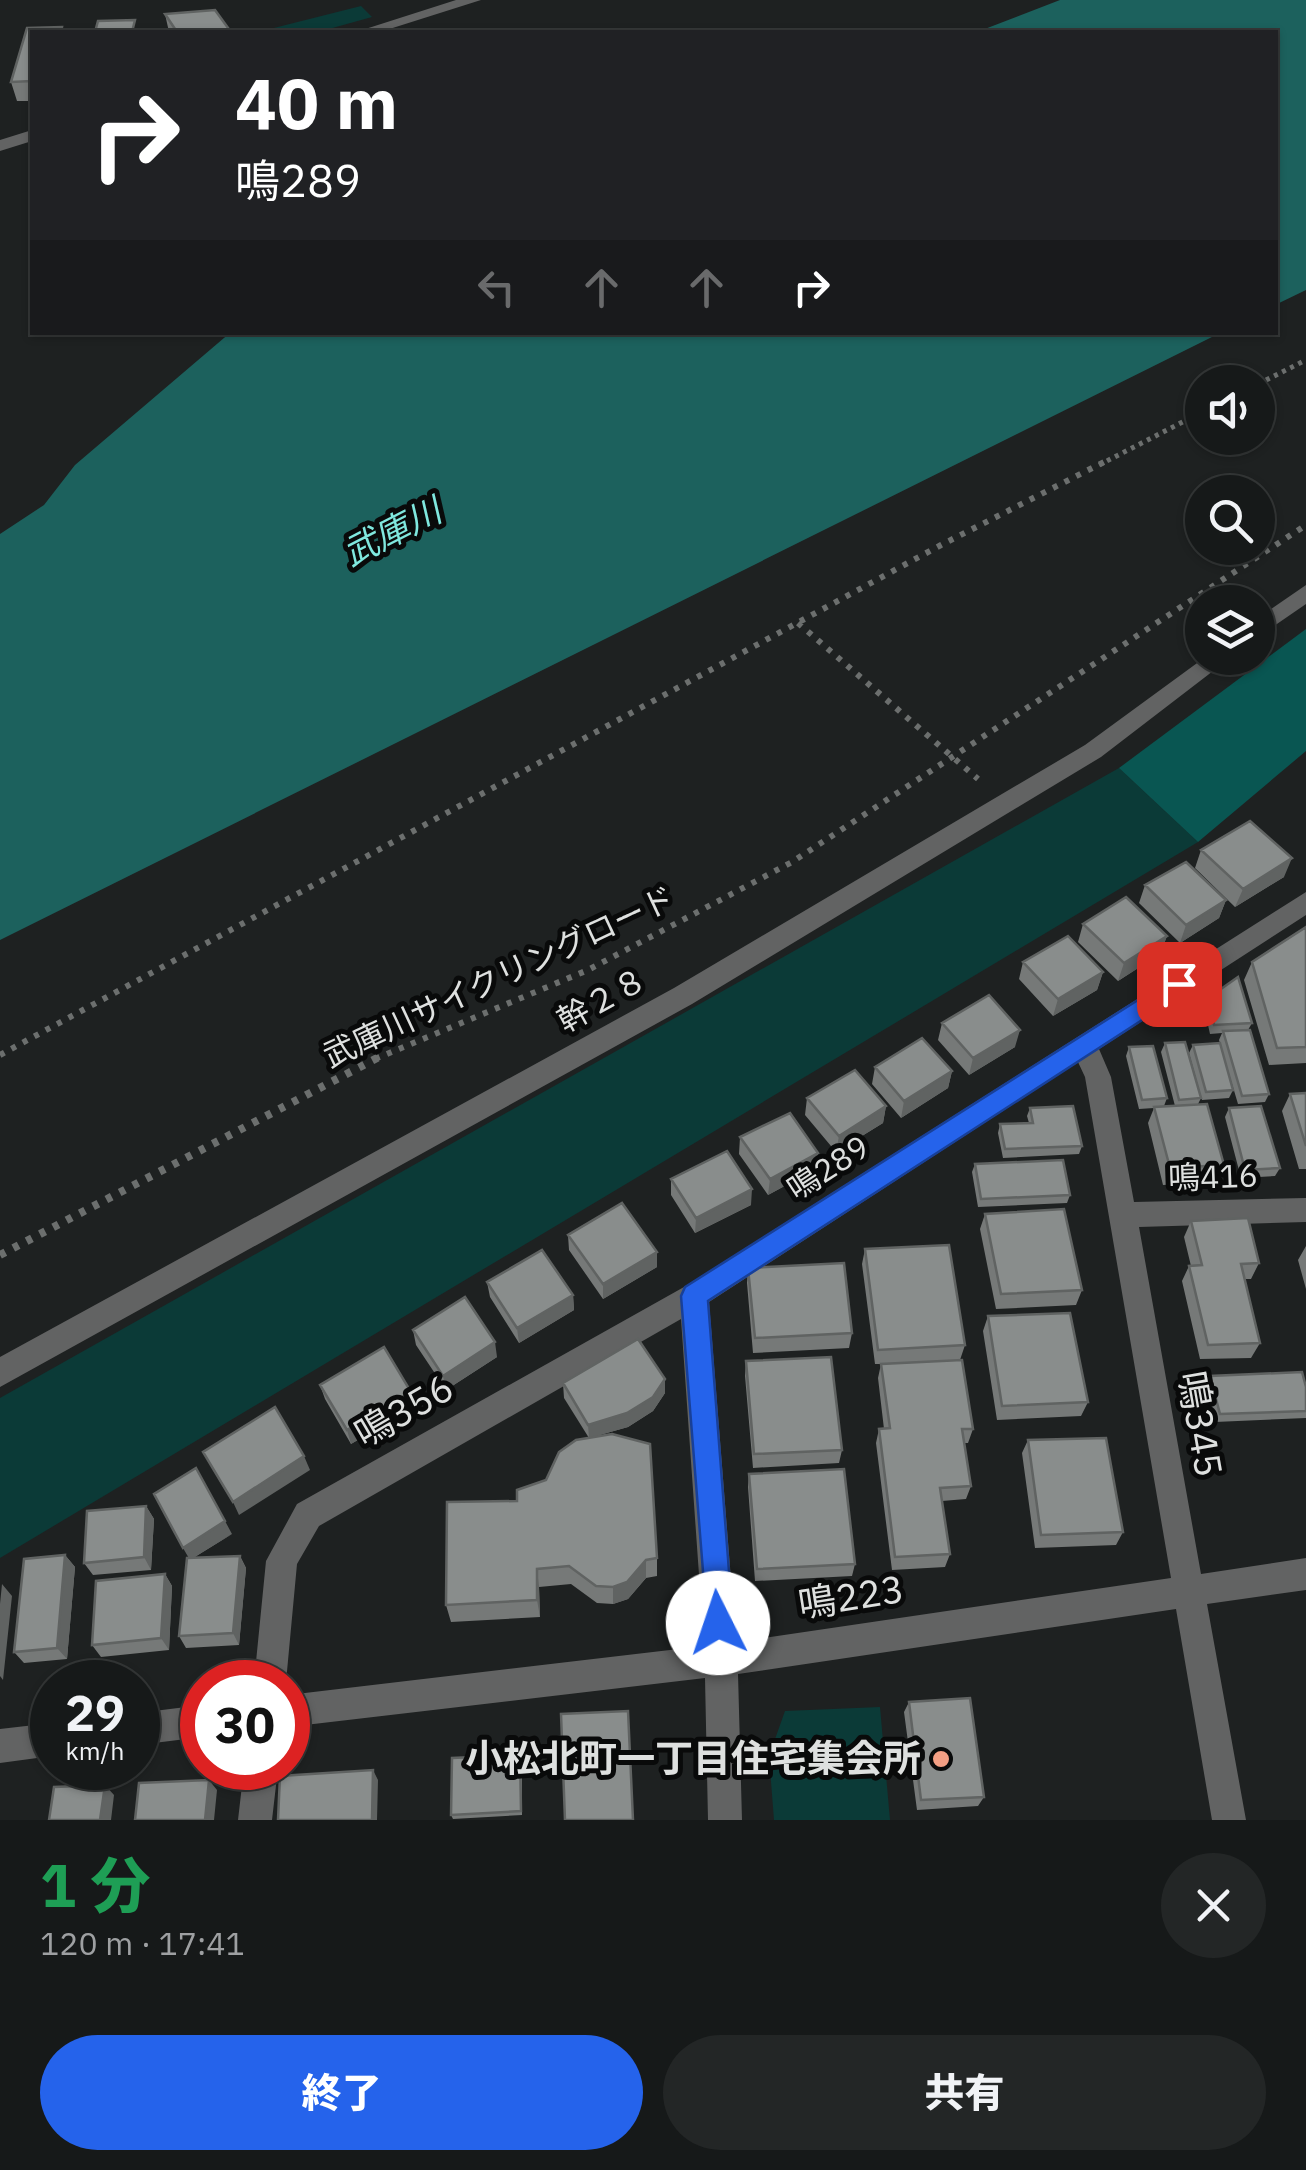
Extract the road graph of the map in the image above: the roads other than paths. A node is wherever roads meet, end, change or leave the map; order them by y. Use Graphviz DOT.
graph roads {
  1 [pos="472,0"];
  2 [pos="371,30"];
  3 [pos="30,136"];
  4 [pos="0,146"];
  5 [pos="1306,593"];
  6 [pos="1275,616"];
  7 [pos="1196,675"];
  8 [pos="1306,902"];
  9 [pos="1084,1045"];
  10 [pos="1306,1210"];
  11 [pos="1123,1215"];
  12 [pos="694,1296"];
  13 [pos="0,1373"];
  14 [pos="1306,1574"];
  15 [pos="1188,1590"];
  16 [pos="272,1660"];
  17 [pos="721,1660"];
  18 [pos="310,1708"];
  19 [pos="30,1743"];
  20 [pos="0,1746"];
  21 [pos="259,1790"];
  22 [pos="256,1820"];
  23 [pos="725,1820"];
  24 [pos="1228,1820"];
  1 -- 2 [label="street"];
  3 -- 4 [label="street"];
  5 -- 6 [label="street"];
  7 -- 13 [label="street, 幹２８"];
  8 -- 9 [label="street, 鳴289"];
  9 -- 11 [label="street, 鳴345"];
  9 -- 12 [label="street, 鳴289"];
  10 -- 11 [label="street, 鳴416"];
  11 -- 15 [label="street, 鳴345"];
  12 -- 16 [label="street, 鳴356"];
  12 -- 17 [label="street"];
  14 -- 15 [label="street, 鳴223"];
  15 -- 17 [label="street, 鳴223"];
  15 -- 24 [label="street, 鳴345"];
  17 -- 18 [label="street, 鳴223"];
  17 -- 23 [label="street"];
  19 -- 20 [label="street"];
  21 -- 22 [label="street"];
}
